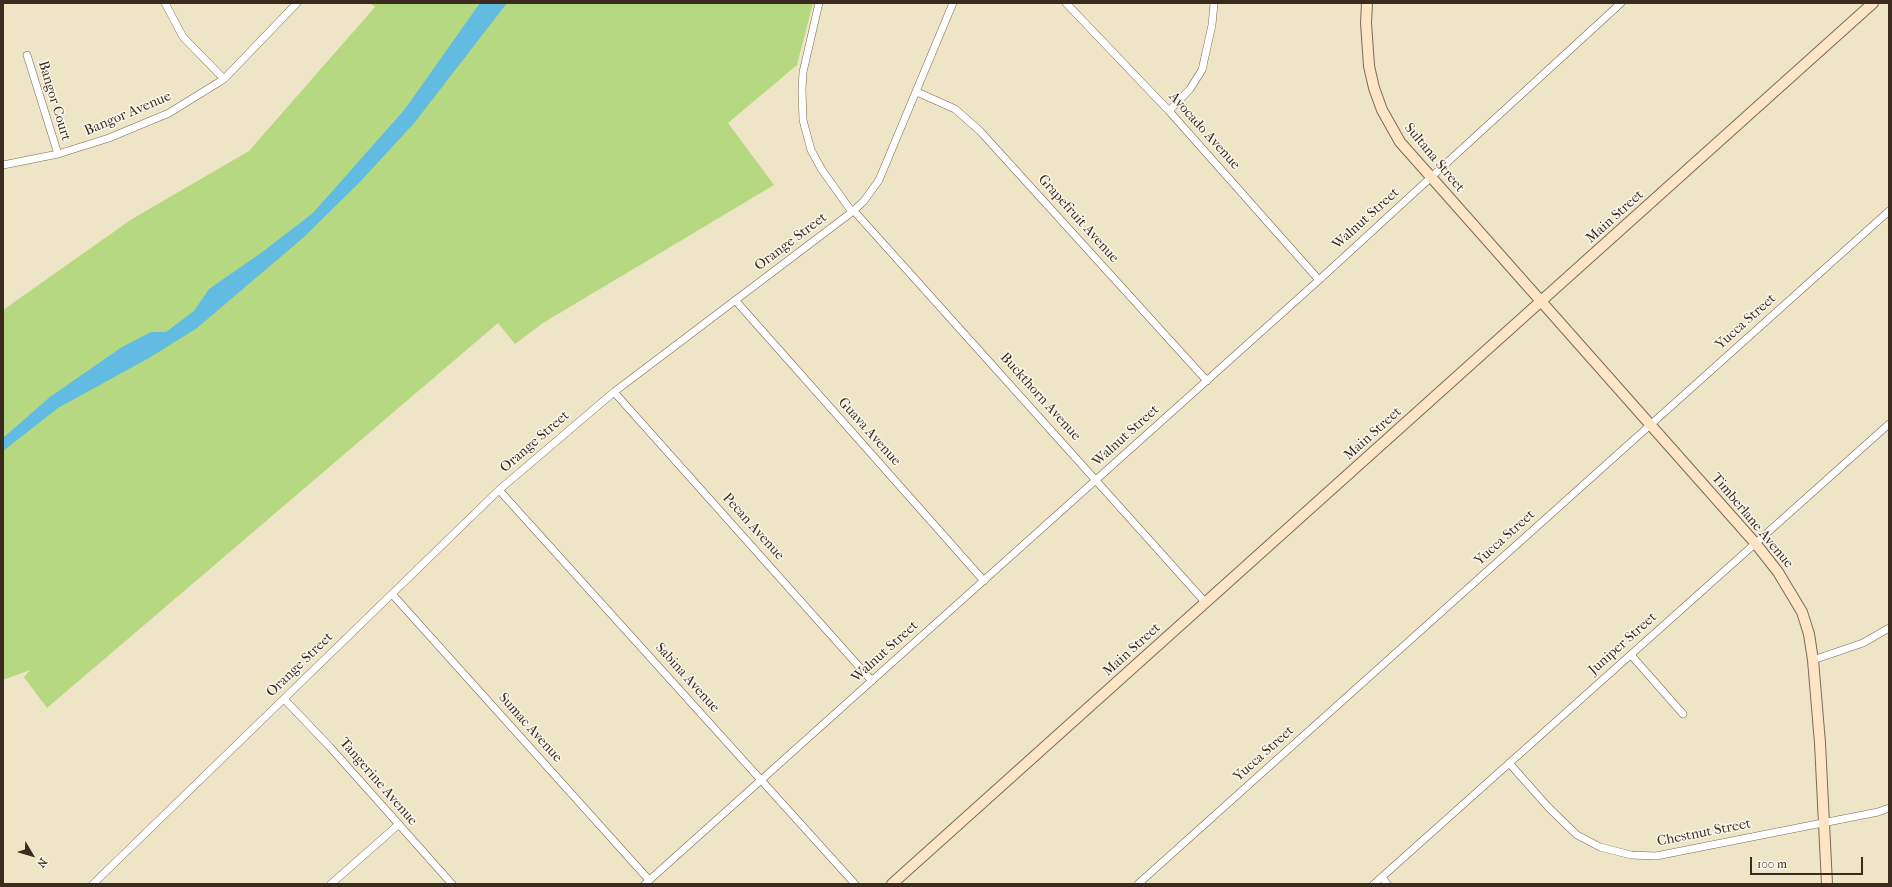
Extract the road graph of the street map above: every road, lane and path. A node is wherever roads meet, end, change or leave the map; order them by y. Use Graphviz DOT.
graph roads {
  1 [pos="165,3"];
  2 [pos="297,3"];
  3 [pos="819,3"];
  4 [pos="953,3"];
  5 [pos="1066,3"];
  6 [pos="1214,3"];
  7 [pos="1367,3"];
  8 [pos="1621,3"];
  9 [pos="1873,3"];
  10 [pos="27,55"];
  11 [pos="224,79"];
  12 [pos="917,92"];
  13 [pos="1169,111"];
  14 [pos="58,154"];
  15 [pos="3,165"];
  16 [pos="1431,178"];
  17 [pos="1889,211"];
  18 [pos="853,212"];
  19 [pos="1319,280"];
  20 [pos="735,300"];
  21 [pos="1541,303"];
  22 [pos="1207,381"];
  23 [pos="614,392"];
  24 [pos="1889,424"];
  25 [pos="1650,425"];
  26 [pos="1097,479"];
  27 [pos="499,490"];
  28 [pos="1756,544"];
  29 [pos="984,581"];
  30 [pos="392,594"];
  31 [pos="1206,602"];
  32 [pos="1889,628"];
  33 [pos="1631,655"];
  34 [pos="1813,660"];
  35 [pos="872,680"];
  36 [pos="284,699"];
  37 [pos="1683,714"];
  38 [pos="1509,763"];
  39 [pos="762,780"];
  40 [pos="1889,808"];
  41 [pos="1824,822"];
  42 [pos="398,825"];
  43 [pos="1382,877"];
  44 [pos="647,882"];
  45 [pos="93,884"];
  46 [pos="330,884"];
  47 [pos="452,884"];
  48 [pos="855,884"];
  49 [pos="892,884"];
  50 [pos="1138,884"];
  51 [pos="1374,884"];
  52 [pos="1387,884"];
  53 [pos="1827,884"];
  1 -- 11 [label="street"];
  2 -- 11 [label="street, Bangor Avenue"];
  3 -- 18 [label="street, Buckthorn Avenue"];
  4 -- 12 [label="street, Orange Street"];
  5 -- 13 [label="street, Avocado Avenue"];
  6 -- 13 [label="street"];
  7 -- 16 [label="main road, Sultana Street"];
  8 -- 16 [label="street, Walnut Street"];
  9 -- 21 [label="main road, Main Street"];
  10 -- 14 [label="street, Bangor Court"];
  11 -- 14 [label="street, Bangor Avenue"];
  12 -- 18 [label="street, Orange Street"];
  12 -- 22 [label="street, Grapefruit Avenue"];
  13 -- 19 [label="street, Avocado Avenue"];
  14 -- 15 [label="street, Bangor Avenue"];
  16 -- 19 [label="street, Walnut Street"];
  16 -- 21 [label="main road, Sultana Street"];
  17 -- 25 [label="street, Yucca Street"];
  18 -- 20 [label="street, Orange Street"];
  18 -- 26 [label="street, Buckthorn Avenue"];
  19 -- 22 [label="street, Walnut Street"];
  20 -- 23 [label="street, Orange Street"];
  20 -- 29 [label="street, Guava Avenue"];
  21 -- 25 [label="main road, Timberlane Avenue"];
  21 -- 31 [label="main road, Main Street"];
  22 -- 26 [label="street, Walnut Street"];
  23 -- 27 [label="street, Orange Street"];
  23 -- 35 [label="street, Pecan Avenue"];
  24 -- 28 [label="street, Juniper Street"];
  25 -- 28 [label="main road, Timberlane Avenue"];
  25 -- 50 [label="street, Yucca Street"];
  26 -- 29 [label="street, Walnut Street"];
  26 -- 31 [label="street, Buckthorn Avenue"];
  27 -- 30 [label="street, Orange Street"];
  27 -- 39 [label="street, Sabina Avenue"];
  28 -- 33 [label="street, Juniper Street"];
  28 -- 34 [label="main road, Timberlane Avenue"];
  29 -- 35 [label="street, Walnut Street"];
  30 -- 36 [label="street, Orange Street"];
  30 -- 44 [label="street, Sumac Avenue"];
  31 -- 49 [label="main road, Main Street"];
  32 -- 34 [label="street"];
  33 -- 37 [label="street"];
  33 -- 38 [label="street, Juniper Street"];
  34 -- 41 [label="main road, Timberlane Avenue"];
  35 -- 39 [label="street, Walnut Street"];
  36 -- 42 [label="street, Tangerine Avenue"];
  36 -- 45 [label="street, Orange Street"];
  38 -- 41 [label="street, Chestnut Street"];
  38 -- 43 [label="street, Juniper Street"];
  39 -- 44 [label="street, Walnut Street"];
  39 -- 48 [label="street, Sabina Avenue"];
  40 -- 41 [label="street, Chestnut Street"];
  41 -- 53 [label="main road, Timberlane Avenue"];
  42 -- 46 [label="street"];
  42 -- 47 [label="street, Tangerine Avenue"];
  43 -- 51 [label="street, Juniper Street"];
  43 -- 52 [label="street"];
}
